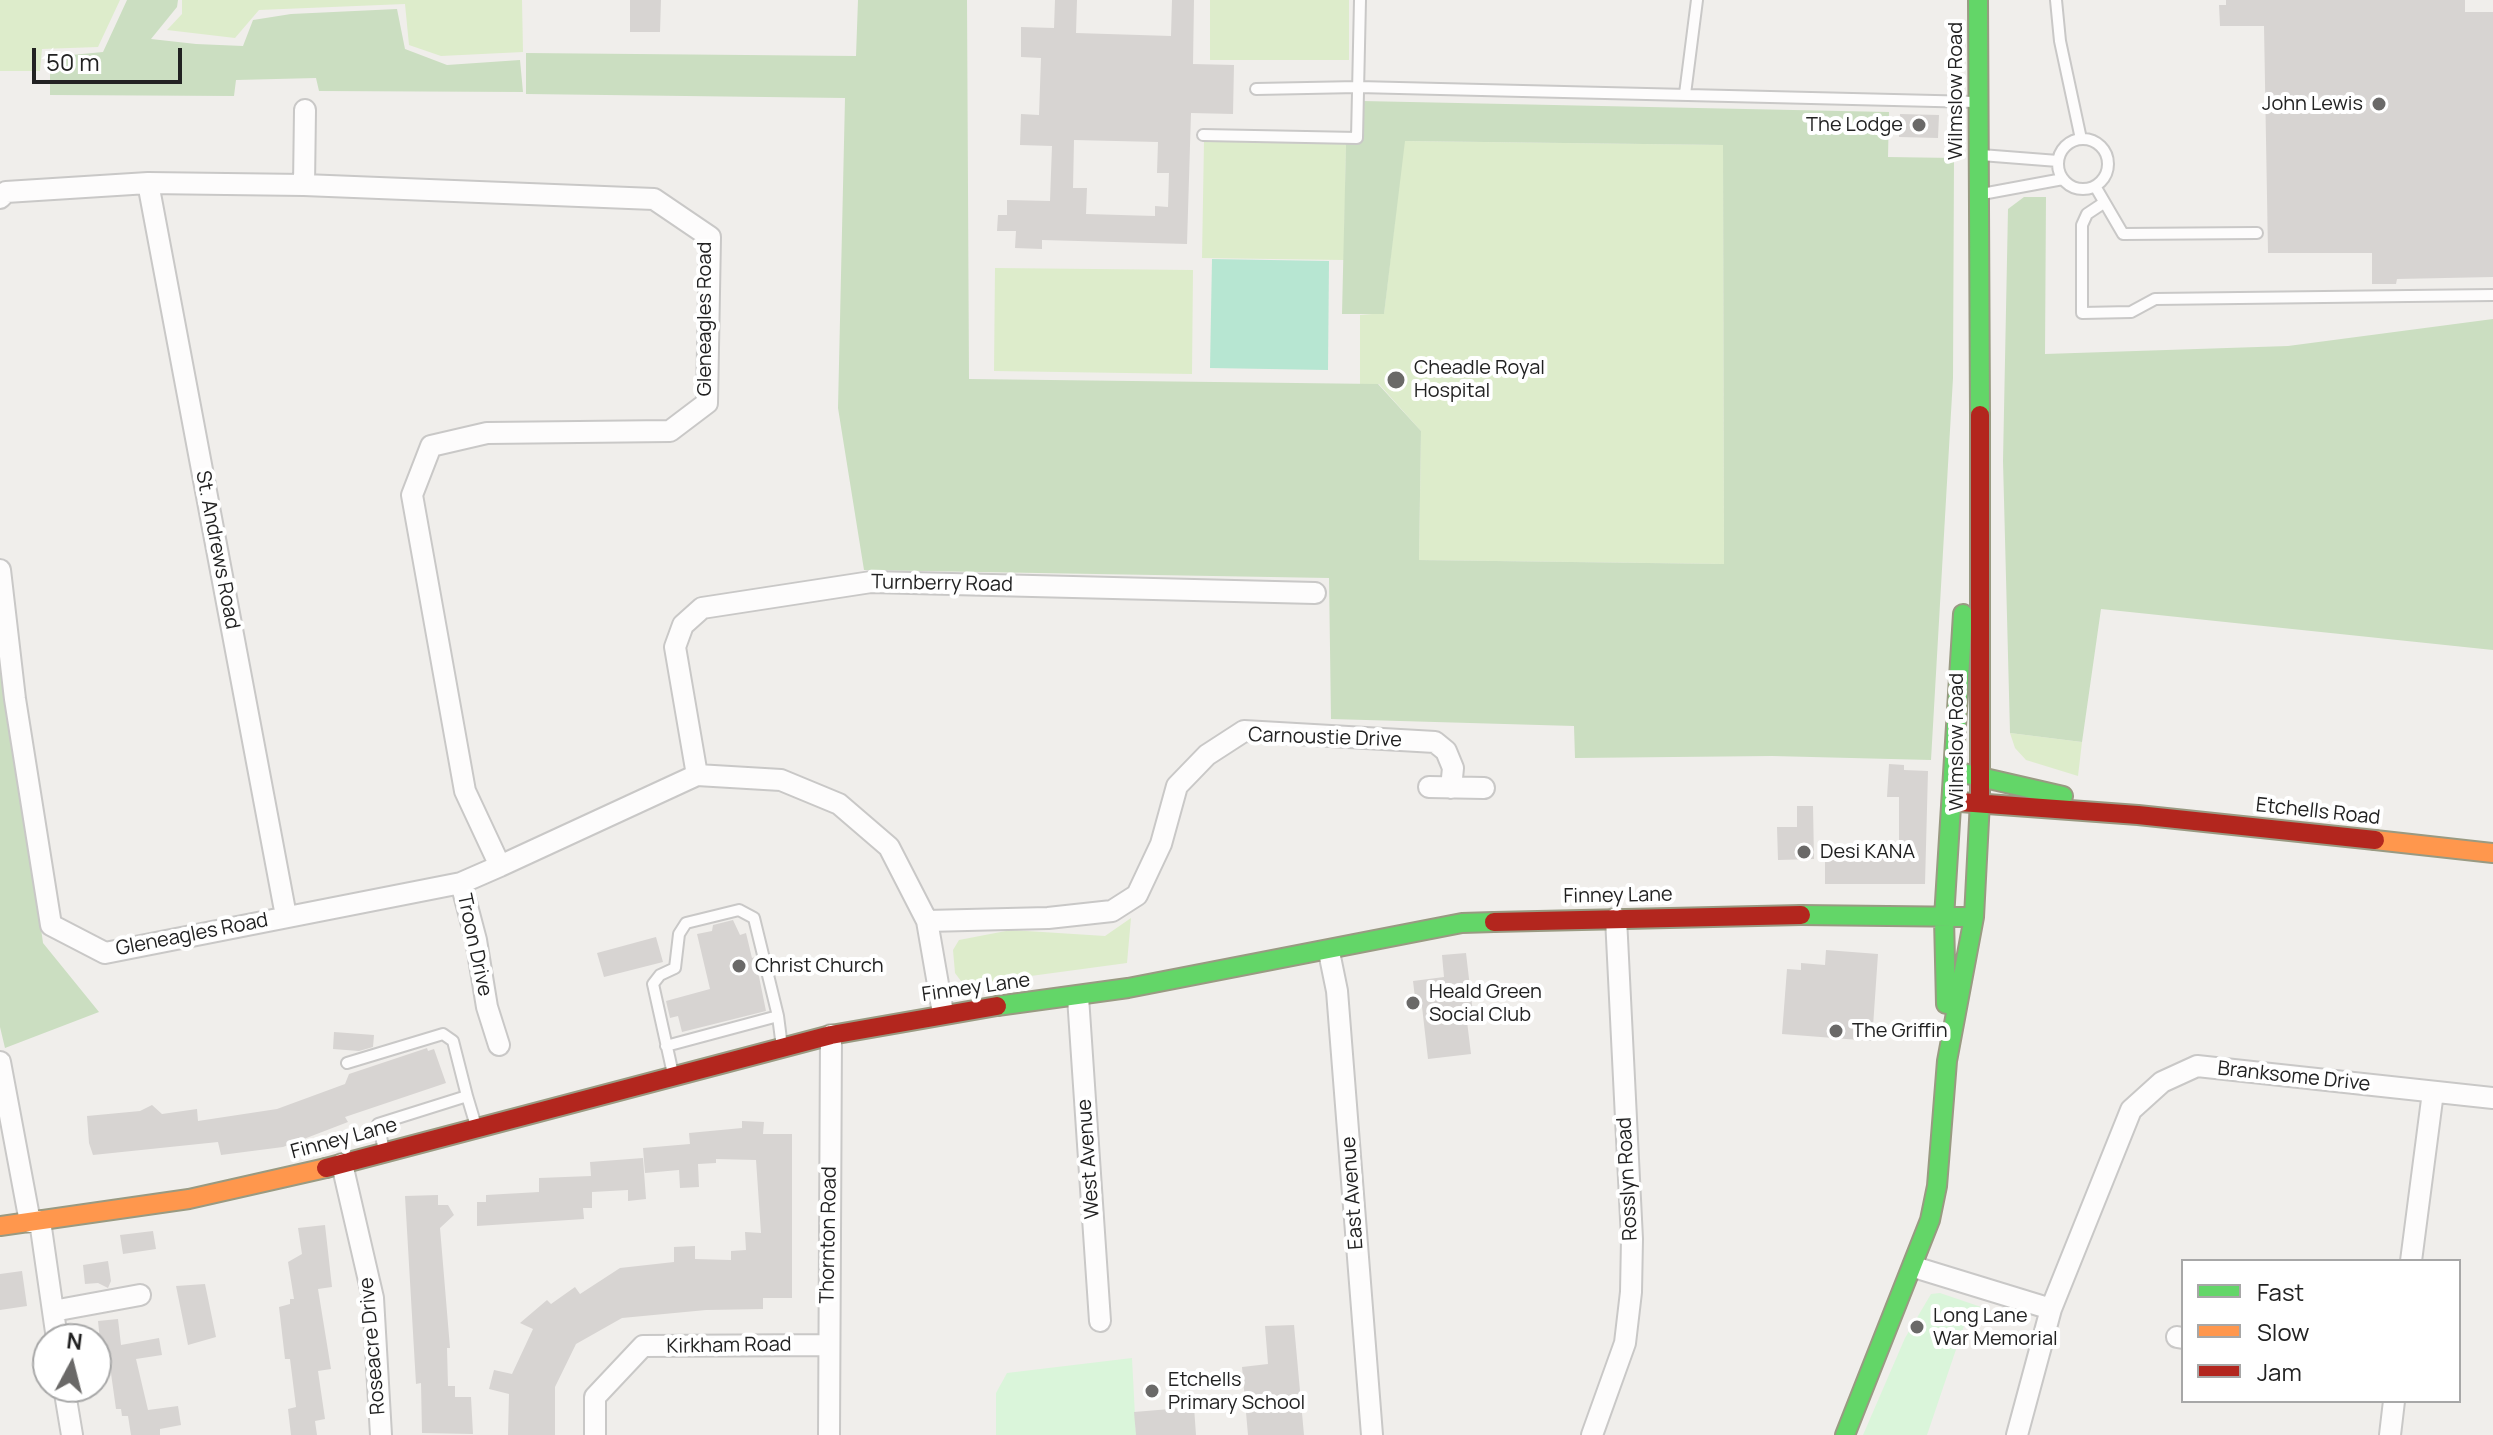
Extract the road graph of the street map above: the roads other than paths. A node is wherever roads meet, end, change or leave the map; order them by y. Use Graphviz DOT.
graph roads {
  1 [pos="1360,0"];
  2 [pos="1697,0"];
  3 [pos="1978,0"];
  4 [pos="2056,0"];
  5 [pos="1358,87"];
  6 [pos="1256,89"];
  7 [pos="1685,94"];
  8 [pos="1978,102"];
  9 [pos="305,110"];
  10 [pos="1203,135"];
  11 [pos="2081,139"];
  12 [pos="1979,155"];
  13 [pos="2058,161"];
  14 [pos="2063,179"];
  15 [pos="148,183"];
  16 [pos="304,185"];
  17 [pos="2095,186"];
  18 [pos="1979,195"];
  19 [pos="0,198"];
  20 [pos="2102,204"];
  21 [pos="2257,233"];
  22 [pos="2493,295"];
  23 [pos="1979,421"];
  24 [pos="0,570"];
  25 [pos="1315,593"];
  26 [pos="1952,771"];
  27 [pos="697,775"];
  28 [pos="1981,776"];
  29 [pos="1429,787"];
  30 [pos="1451,788"];
  31 [pos="1484,788"];
  32 [pos="1949,801"];
  33 [pos="1979,804"];
  34 [pos="2104,812"];
  35 [pos="2138,815"];
  36 [pos="2493,853"];
  37 [pos="1979,860"];
  38 [pos="500,866"];
  39 [pos="461,883"];
  40 [pos="286,916"];
  41 [pos="1974,917"];
  42 [pos="1616,918"];
  43 [pos="1944,918"];
  44 [pos="927,921"];
  45 [pos="1329,952"];
  46 [pos="1078,997"];
  47 [pos="943,1013"];
  48 [pos="778,1016"];
  49 [pos="831,1035"];
  50 [pos="499,1045"];
  51 [pos="666,1046"];
  52 [pos="782,1048"];
  53 [pos="1947,1061"];
  54 [pos="0,1062"];
  55 [pos="347,1063"];
  56 [pos="674,1076"];
  57 [pos="2433,1092"];
  58 [pos="467,1096"];
  59 [pos="2493,1098"];
  60 [pos="476,1126"];
  61 [pos="385,1152"];
  62 [pos="342,1164"];
  63 [pos="35,1222"];
  64 [pos="0,1226"];
  65 [pos="2411,1259"];
  66 [pos="1914,1267"];
  67 [pos="140,1295"];
  68 [pos="2051,1309"];
  69 [pos="53,1311"];
  70 [pos="1100,1321"];
  71 [pos="55,1323"];
  72 [pos="827,1345"];
  73 [pos="67,1403"];
  74 [pos="2394,1403"];
  75 [pos="72,1435"];
  76 [pos="381,1435"];
  77 [pos="595,1435"];
  78 [pos="829,1435"];
  79 [pos="1372,1435"];
  80 [pos="1592,1435"];
  81 [pos="1845,1435"];
  82 [pos="2017,1435"];
  83 [pos="2390,1435"];
  1 -- 5 [label="lane"];
  2 -- 7 [label="lane"];
  3 -- 8 [label="street, Wilmslow Road"];
  4 -- 11 [label="lane"];
  5 -- 6 [label="lane"];
  5 -- 7 [label="lane"];
  5 -- 10 [label="lane"];
  7 -- 8 [label="lane"];
  8 -- 12 [label="street, Wilmslow Road"];
  9 -- 16 [label="street"];
  11 -- 13 [label="lane"];
  11 -- 17 [label="lane"];
  12 -- 13 [label="lane"];
  12 -- 18 [label="street, Wilmslow Road"];
  13 -- 14 [label="lane"];
  14 -- 17 [label="lane"];
  14 -- 18 [label="lane"];
  15 -- 16 [label="street, Gleneagles Road"];
  15 -- 19 [label="street, Gleneagles Road"];
  15 -- 40 [label="street, St. Andrews Road"];
  16 -- 38 [label="street, Gleneagles Road"];
  17 -- 20 [label="lane"];
  18 -- 23 [label="street, Wilmslow Road"];
  20 -- 21 [label="lane"];
  20 -- 22 [label="lane"];
  23 -- 26 [label="street, Wilmslow Road"];
  23 -- 28 [label="street, Wilmslow Road"];
  24 -- 40 [label="street, Gleneagles Road"];
  25 -- 27 [label="street, Turnberry Road"];
  26 -- 28 [label="street, Etchells Road"];
  26 -- 32 [label="street, Wilmslow Road"];
  27 -- 38 [label="street, Gleneagles Road"];
  27 -- 44 [label="street, Gleneagles Road"];
  28 -- 33 [label="street, Wilmslow Road"];
  28 -- 35 [label="street, Etchells Road"];
  29 -- 30 [label="street"];
  30 -- 31 [label="street"];
  30 -- 44 [label="street, Carnoustie Drive"];
  32 -- 33 [label="street, Etchells Road"];
  32 -- 43 [label="street, Wilmslow Road"];
  33 -- 34 [label="street, Etchells Road"];
  33 -- 37 [label="street, Wilmslow Road"];
  34 -- 35 [label="street, Etchells Road"];
  34 -- 37 [label="street"];
  35 -- 36 [label="street, Etchells Road"];
  37 -- 41 [label="street, Wilmslow Road"];
  38 -- 39 [label="street, Gleneagles Road"];
  39 -- 40 [label="street, Gleneagles Road"];
  39 -- 50 [label="street, Troon Drive"];
  41 -- 43 [label="street, Finney Lane"];
  41 -- 53 [label="street, Wilmslow Road"];
  42 -- 43 [label="street, Finney Lane"];
  42 -- 45 [label="street, Finney Lane"];
  42 -- 80 [label="street, Rosslyn Road"];
  43 -- 53 [label="street, Wilmslow Road"];
  44 -- 47 [label="street, Gleneagles Road"];
  45 -- 46 [label="street, Finney Lane"];
  45 -- 79 [label="street, East Avenue"];
  46 -- 47 [label="street, Finney Lane"];
  46 -- 70 [label="street, West Avenue"];
  47 -- 49 [label="street, Finney Lane"];
  48 -- 51 [label="lane"];
  48 -- 51 [label="lane"];
  48 -- 52 [label="lane"];
  49 -- 52 [label="street, Finney Lane"];
  49 -- 72 [label="street, Thornton Road"];
  51 -- 56 [label="lane"];
  52 -- 56 [label="street, Finney Lane"];
  53 -- 66 [label="street, Wilmslow Road"];
  54 -- 63 [label="street"];
  55 -- 58 [label="lane"];
  56 -- 60 [label="street, Finney Lane"];
  57 -- 59 [label="street, Branksome Drive"];
  57 -- 65 [label="street"];
  57 -- 68 [label="street, Branksome Drive"];
  58 -- 60 [label="lane"];
  58 -- 61 [label="lane"];
  60 -- 61 [label="street, Finney Lane"];
  61 -- 62 [label="street, Finney Lane"];
  62 -- 63 [label="street, Finney Lane"];
  62 -- 76 [label="street, Roseacre Drive"];
  63 -- 64 [label="street, Finney Lane"];
  63 -- 69 [label="street"];
  66 -- 68 [label="street"];
  66 -- 81 [label="street, Wilmslow Road"];
  67 -- 69 [label="street"];
  68 -- 82 [label="street, Branksome Drive"];
  69 -- 71 [label="street"];
  72 -- 77 [label="street, Kirkham Road"];
  72 -- 78 [label="street, Thornton Road"];
  73 -- 75 [label="street"];
  74 -- 83 [label="street"];
}
